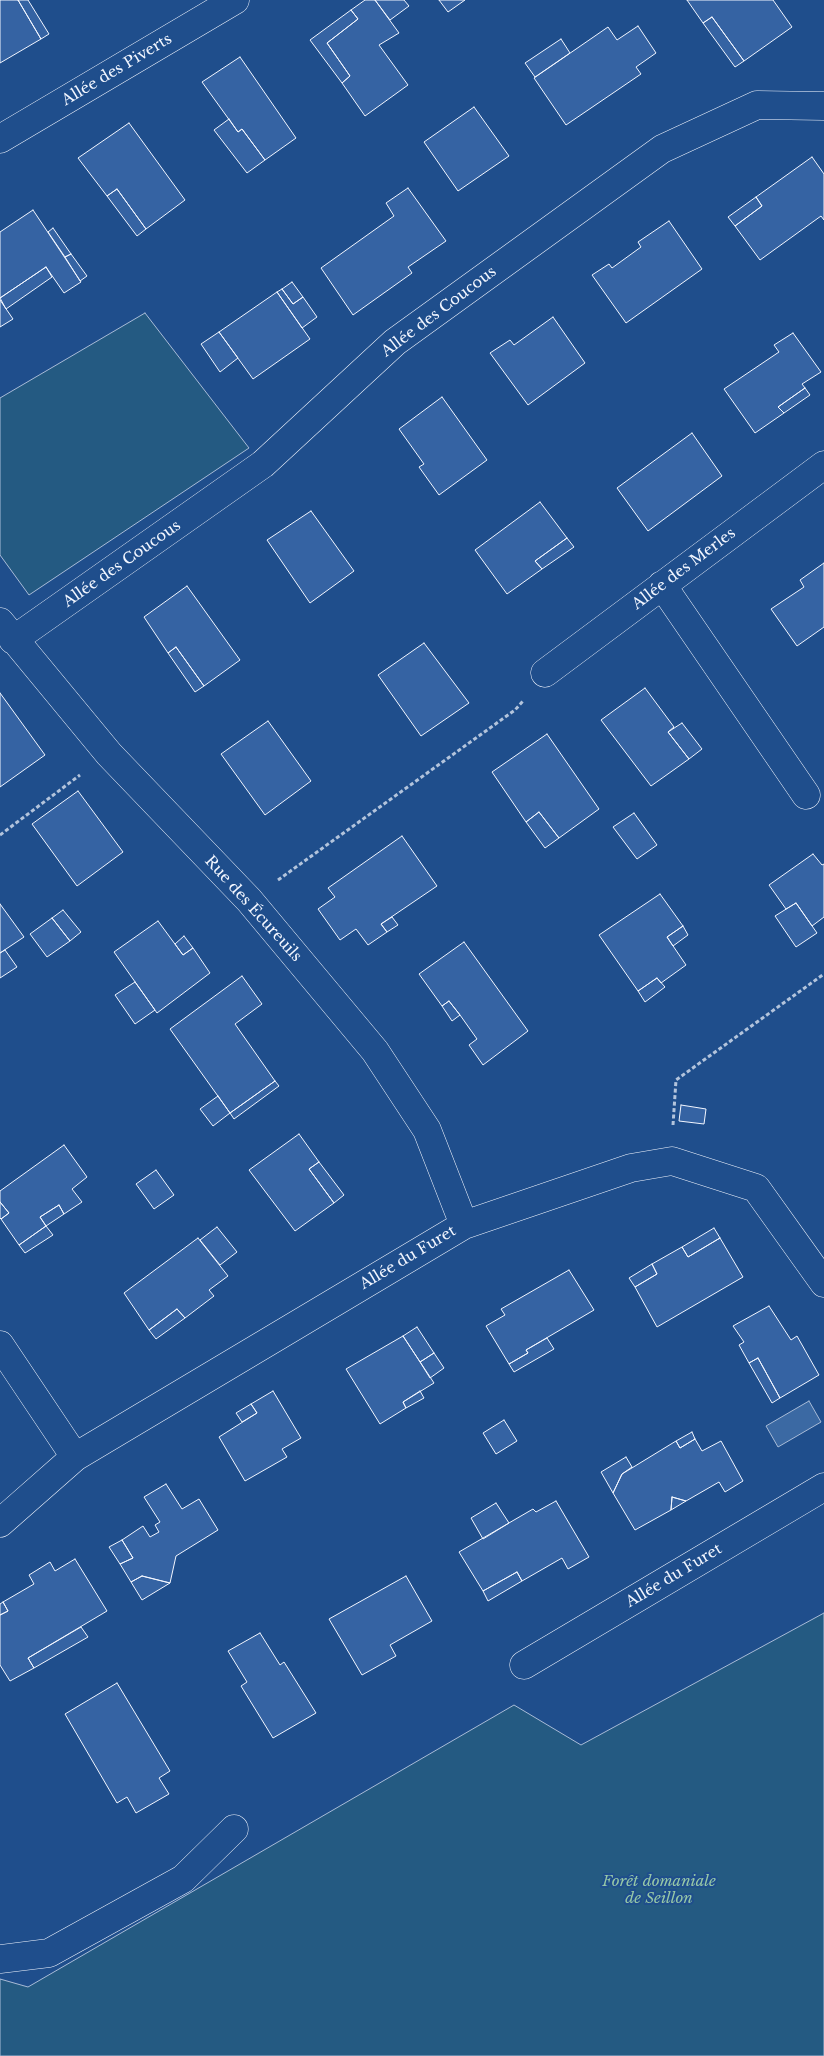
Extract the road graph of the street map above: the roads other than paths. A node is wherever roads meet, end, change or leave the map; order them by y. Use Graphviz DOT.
graph roads {
  1 [pos="235,0"];
  2 [pos="824,106"];
  3 [pos="0,139"];
  4 [pos="824,465"];
  5 [pos="662,585"];
  6 [pos="6,631"];
  7 [pos="545,673"];
  8 [pos="806,795"];
  9 [pos="464,1225"];
  10 [pos="824,1283"];
  11 [pos="0,1345"];
  12 [pos="75,1457"];
  13 [pos="824,1487"];
  14 [pos="0,1523"];
  15 [pos="524,1665"];
  16 [pos="234,1829"];
  17 [pos="0,1959"];
  1 -- 3 [label="street, Allée des Piverts"];
  2 -- 6 [label="street, Allée des Coucous"];
  4 -- 5 [label="street, Allée des Merles"];
  5 -- 7 [label="street, Allée des Merles"];
  5 -- 8 [label="street"];
  6 -- 9 [label="street, Rue des Écureuils"];
  9 -- 10 [label="street, Allée du Furet"];
  9 -- 12 [label="street, Allée du Furet"];
  11 -- 12 [label="street"];
  12 -- 14 [label="street, Allée du Furet"];
  13 -- 15 [label="street, Allée du Furet"];
  16 -- 17 [label="street"];
}
